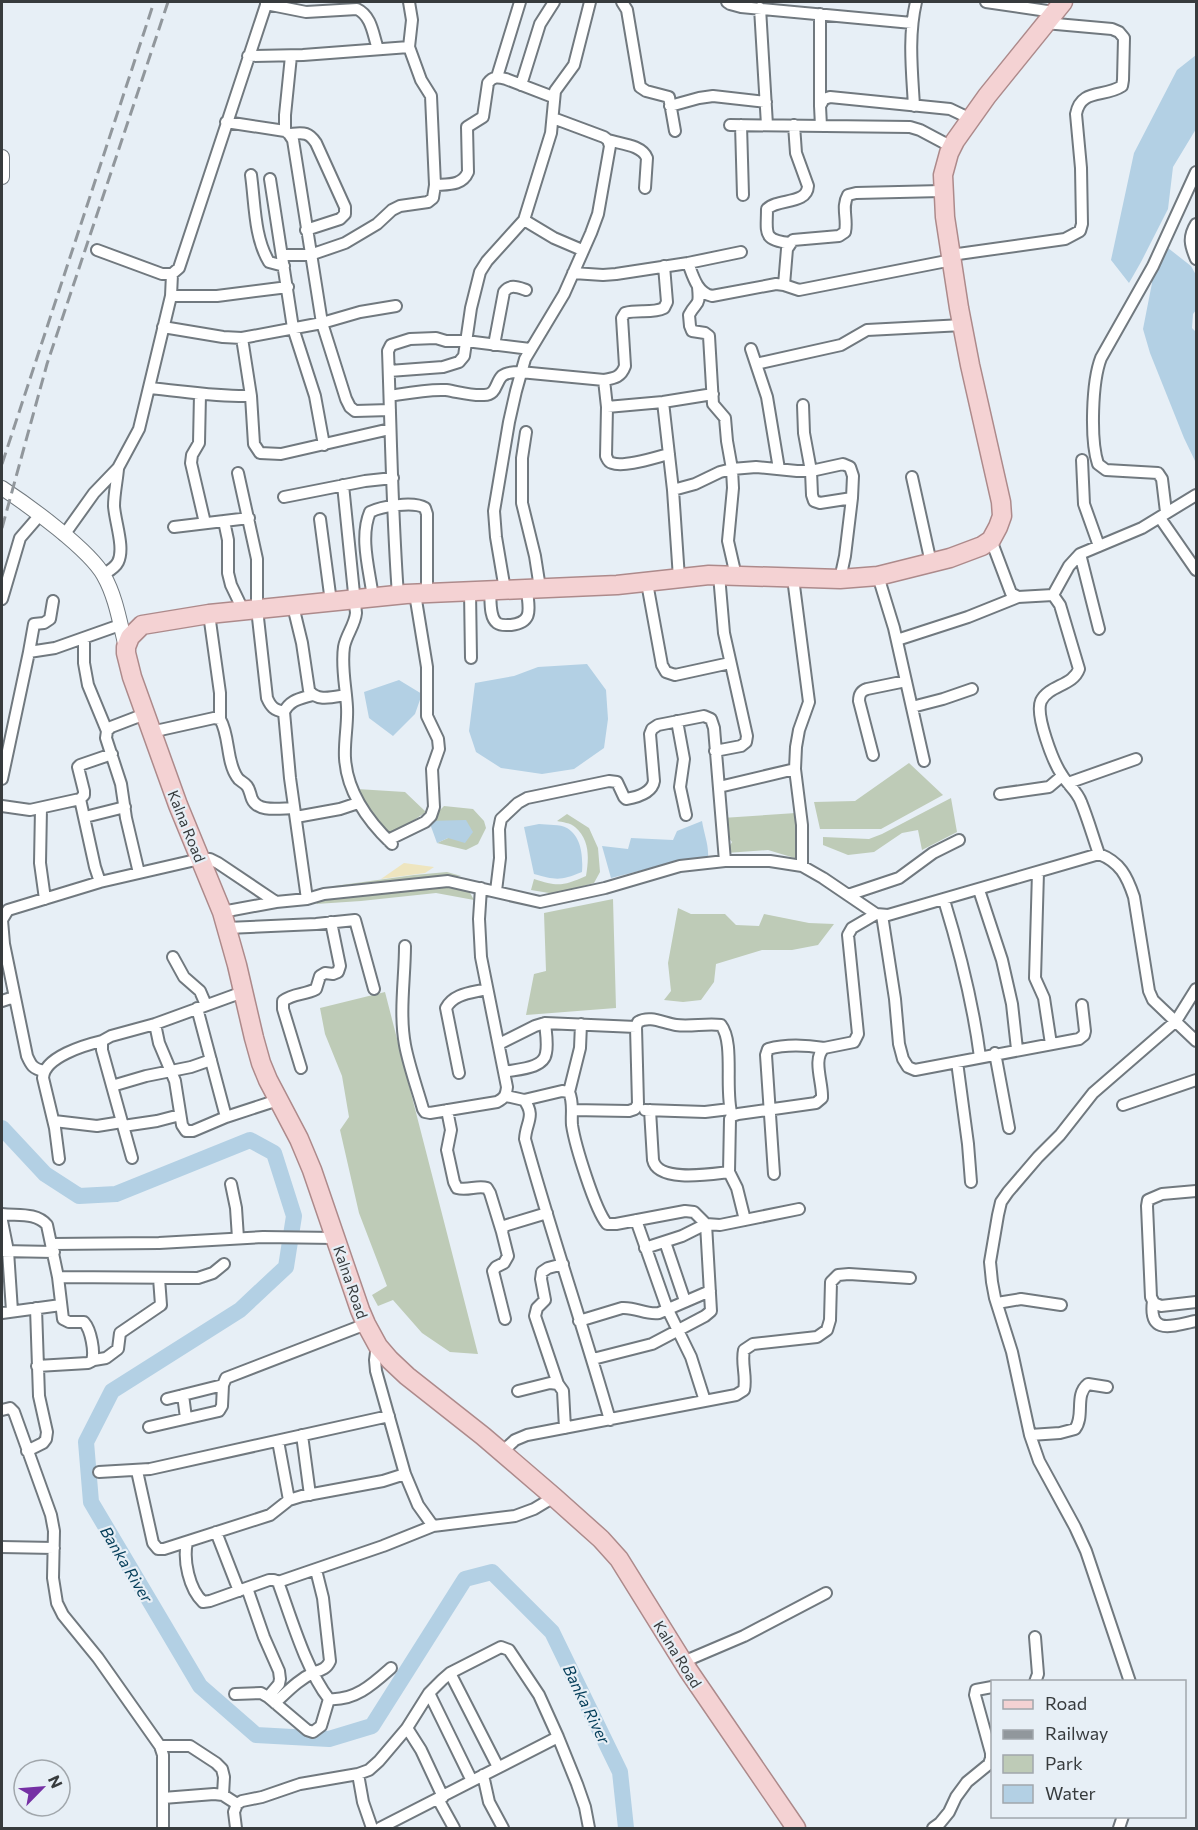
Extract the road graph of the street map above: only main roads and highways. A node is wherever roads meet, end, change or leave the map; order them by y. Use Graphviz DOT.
graph roads {
  1 [pos="1058,8"];
  2 [pos="796,1828"];
  1 -- 2 [label="main road, Kalna Road"];
}
